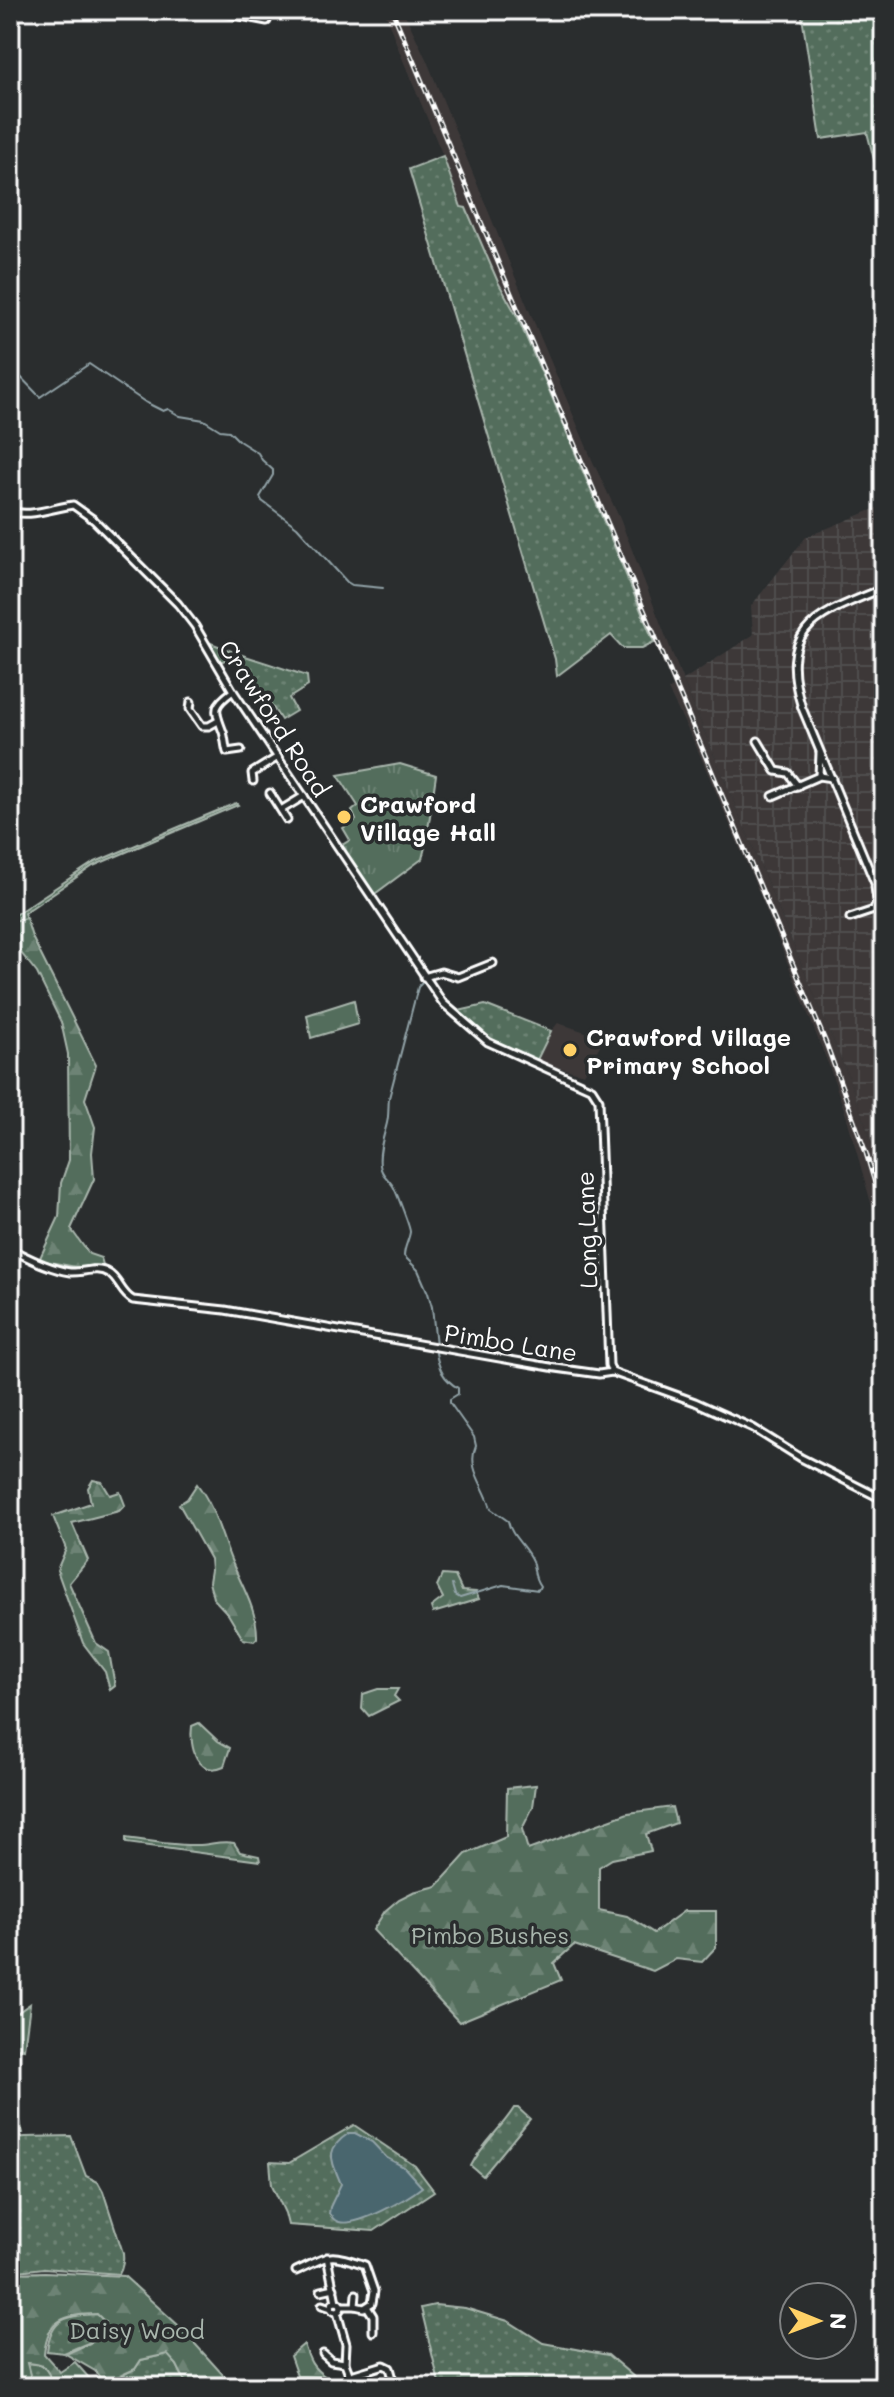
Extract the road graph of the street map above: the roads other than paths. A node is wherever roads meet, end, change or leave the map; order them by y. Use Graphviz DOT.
graph roads {
  1 [pos="208,10"];
  2 [pos="267,21"];
  3 [pos="10,509"];
  4 [pos="884,588"];
  5 [pos="233,691"];
  6 [pos="191,702"];
  7 [pos="218,721"];
  8 [pos="758,741"];
  9 [pos="241,750"];
  10 [pos="819,750"];
  11 [pos="278,757"];
  12 [pos="819,776"];
  13 [pos="832,778"];
  14 [pos="253,781"];
  15 [pos="798,786"];
  16 [pos="270,793"];
  17 [pos="304,796"];
  18 [pos="773,796"];
  19 [pos="281,810"];
  20 [pos="287,820"];
  21 [pos="874,881"];
  22 [pos="884,905"];
  23 [pos="874,910"];
  24 [pos="884,911"];
  25 [pos="850,918"];
  26 [pos="493,963"];
  27 [pos="424,977"];
  28 [pos="592,1089"];
  29 [pos="10,1249"];
  30 [pos="612,1372"];
  31 [pos="884,1500"];
  32 [pos="327,2257"];
  33 [pos="296,2271"];
  34 [pos="334,2288"];
  35 [pos="321,2291"];
  36 [pos="356,2294"];
  37 [pos="322,2305"];
  38 [pos="355,2306"];
  39 [pos="336,2307"];
  40 [pos="368,2308"];
  41 [pos="373,2332"];
  42 [pos="323,2354"];
  43 [pos="345,2363"];
  44 [pos="392,2375"];
  45 [pos="348,2376"];
  46 [pos="354,2387"];
  1 -- 2 [label="street"];
  3 -- 5 [label="street, Crawford Road"];
  4 -- 10 [label="street"];
  5 -- 7 [label="street"];
  5 -- 11 [label="street, Crawford Road"];
  6 -- 7 [label="street"];
  7 -- 9 [label="street"];
  8 -- 15 [label="street"];
  10 -- 12 [label="street"];
  10 -- 13 [label="street"];
  11 -- 14 [label="street"];
  11 -- 17 [label="street, Crawford Road"];
  12 -- 13 [label="street"];
  12 -- 15 [label="street"];
  13 -- 21 [label="street"];
  15 -- 18 [label="street"];
  16 -- 19 [label="street"];
  17 -- 19 [label="street"];
  17 -- 27 [label="street, Crawford Road"];
  19 -- 20 [label="street"];
  21 -- 22 [label="street"];
  21 -- 23 [label="street"];
  23 -- 24 [label="street"];
  23 -- 25 [label="street"];
  26 -- 27 [label="street"];
  27 -- 28 [label="street, Crawford Road"];
  28 -- 30 [label="street, Long Lane"];
  29 -- 30 [label="street, Pimbo Lane"];
  30 -- 31 [label="street, Pimbo Lane"];
  32 -- 33 [label="street"];
  32 -- 34 [label="street"];
  32 -- 40 [label="street"];
  34 -- 35 [label="street"];
  34 -- 39 [label="street"];
  36 -- 38 [label="street"];
  37 -- 39 [label="street"];
  38 -- 39 [label="street"];
  38 -- 40 [label="street"];
  39 -- 43 [label="street"];
  40 -- 41 [label="street"];
  42 -- 43 [label="street"];
  43 -- 45 [label="street"];
  44 -- 45 [label="street"];
  45 -- 46 [label="street"];
}
